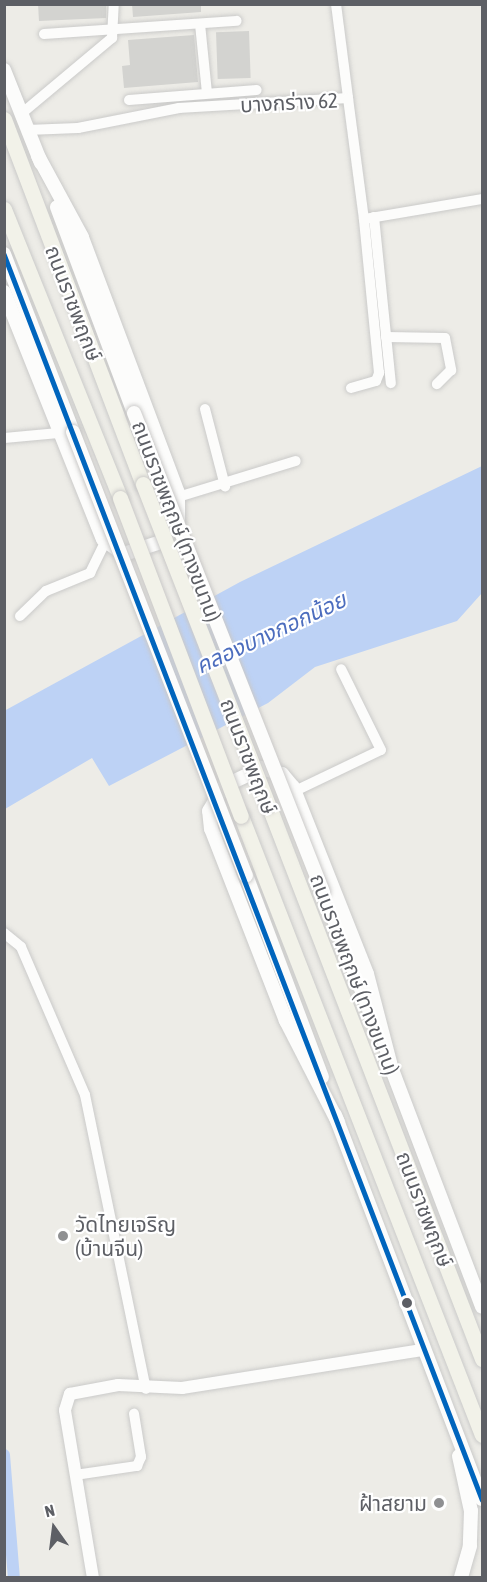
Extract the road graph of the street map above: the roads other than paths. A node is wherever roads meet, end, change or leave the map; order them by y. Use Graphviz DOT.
graph roads {
  1 [pos="114,4"];
  2 [pos="336,4"];
  3 [pos="237,21"];
  4 [pos="201,24"];
  5 [pos="115,29"];
  6 [pos="44,34"];
  7 [pos="4,70"];
  8 [pos="257,90"];
  9 [pos="207,93"];
  10 [pos="348,98"];
  11 [pos="129,100"];
  12 [pos="21,114"];
  13 [pos="4,119"];
  14 [pos="27,130"];
  15 [pos="38,156"];
  16 [pos="483,199"];
  17 [pos="4,209"];
  18 [pos="369,218"];
  19 [pos="4,254"];
  20 [pos="4,292"];
  21 [pos="386,337"];
  22 [pos="391,383"];
  23 [pos="437,384"];
  24 [pos="351,388"];
  25 [pos="205,409"];
  26 [pos="66,432"];
  27 [pos="4,438"];
  28 [pos="296,461"];
  29 [pos="225,486"];
  30 [pos="178,497"];
  31 [pos="105,542"];
  32 [pos="20,616"];
  33 [pos="341,669"];
  34 [pos="295,791"];
  35 [pos="4,933"];
  36 [pos="391,1066"];
  37 [pos="338,1122"];
  38 [pos="483,1307"];
  39 [pos="422,1350"];
  40 [pos="483,1359"];
  41 [pos="146,1389"];
  42 [pos="134,1414"];
  43 [pos="455,1432"];
  44 [pos="483,1435"];
  45 [pos="75,1475"];
  46 [pos="483,1499"];
  47 [pos="93,1578"];
  48 [pos="460,1578"];
  1 -- 5 [label="street"];
  2 -- 10 [label="street"];
  3 -- 4 [label="street"];
  4 -- 5 [label="street"];
  4 -- 9 [label="street"];
  5 -- 6 [label="street"];
  5 -- 12 [label="street"];
  7 -- 12 [label="main road, ถนนราชพฤกษ์ (ทางขนาน)"];
  8 -- 9 [label="street"];
  9 -- 11 [label="street"];
  10 -- 14 [label="street, บางกร่าง 62"];
  10 -- 18 [label="street, บางกร่าง 62"];
  12 -- 14 [label="main road, ถนนราชพฤกษ์ (ทางขนาน)"];
  13 -- 40 [label="main road, ถนนราชพฤกษ์, bridge"];
  14 -- 15 [label="main road, ถนนราชพฤกษ์ (ทางขนาน)"];
  15 -- 30 [label="main road"];
  15 -- 36 [label="main road, ถนนราชพฤกษ์ (ทางขนาน), bridge"];
  16 -- 18 [label="street"];
  17 -- 44 [label="main road, ถนนราชพฤกษ์, bridge"];
  18 -- 21 [label="street"];
  18 -- 24 [label="street"];
  19 -- 26 [label="main road"];
  20 -- 26 [label="main road"];
  21 -- 22 [label="street"];
  21 -- 23 [label="street"];
  25 -- 29 [label="street"];
  26 -- 27 [label="street"];
  26 -- 31 [label="main road"];
  26 -- 37 [label="main road, bridge"];
  28 -- 29 [label="street"];
  29 -- 30 [label="street"];
  30 -- 31 [label="main road"];
  31 -- 32 [label="street"];
  33 -- 34 [label="street"];
  34 -- 36 [label="main road"];
  34 -- 37 [label="main road"];
  35 -- 41 [label="street"];
  36 -- 38 [label="main road, ถนนราชพฤกษ์ (ทางขนาน)"];
  37 -- 39 [label="main road"];
  39 -- 41 [label="street"];
  39 -- 43 [label="main road"];
  41 -- 45 [label="street"];
  42 -- 45 [label="street"];
  43 -- 46 [label="main road"];
  43 -- 48 [label="main road"];
  45 -- 47 [label="street"];
}
